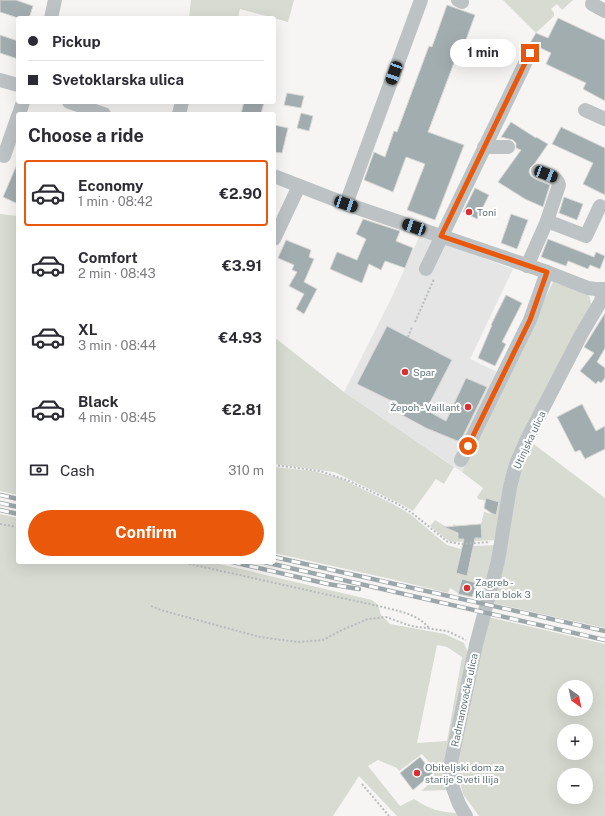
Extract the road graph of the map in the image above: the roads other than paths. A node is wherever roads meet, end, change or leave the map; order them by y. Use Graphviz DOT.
graph roads {
  1 [pos="55,0"];
  2 [pos="421,0"];
  3 [pos="592,4"];
  4 [pos="605,11"];
  5 [pos="51,16"];
  6 [pos="530,53"];
  7 [pos="0,80"];
  8 [pos="16,84"];
  9 [pos="71,107"];
  10 [pos="584,110"];
  11 [pos="94,112"];
  12 [pos="605,119"];
  13 [pos="16,121"];
  14 [pos="484,147"];
  15 [pos="508,147"];
  16 [pos="4,156"];
  17 [pos="538,171"];
  18 [pos="276,177"];
  19 [pos="299,186"];
  20 [pos="346,204"];
  21 [pos="600,206"];
  22 [pos="547,221"];
  23 [pos="276,235"];
  24 [pos="441,236"];
  25 [pos="527,266"];
  26 [pos="431,272"];
  27 [pos="547,272"];
  28 [pos="604,289"];
  29 [pos="461,460"];
  30 [pos="486,604"];
  31 [pos="466,816"];
  1 -- 5 [label="street"];
  2 -- 20 [label="street"];
  3 -- 4 [label="street"];
  6 -- 14 [label="street"];
  7 -- 8 [label="street"];
  9 -- 11 [label="street"];
  10 -- 12 [label="street"];
  13 -- 16 [label="street"];
  14 -- 15 [label="street"];
  14 -- 24 [label="street"];
  17 -- 22 [label="street"];
  18 -- 19 [label="street"];
  19 -- 20 [label="street"];
  19 -- 23 [label="street"];
  20 -- 24 [label="street"];
  21 -- 22 [label="street"];
  22 -- 25 [label="street"];
  24 -- 25 [label="street"];
  24 -- 26 [label="street"];
  25 -- 27 [label="street"];
  27 -- 28 [label="street"];
  27 -- 29 [label="street"];
  28 -- 30 [label="street, Utinjska ulica"];
  30 -- 31 [label="street, Radmanovačka ulica"];
}
